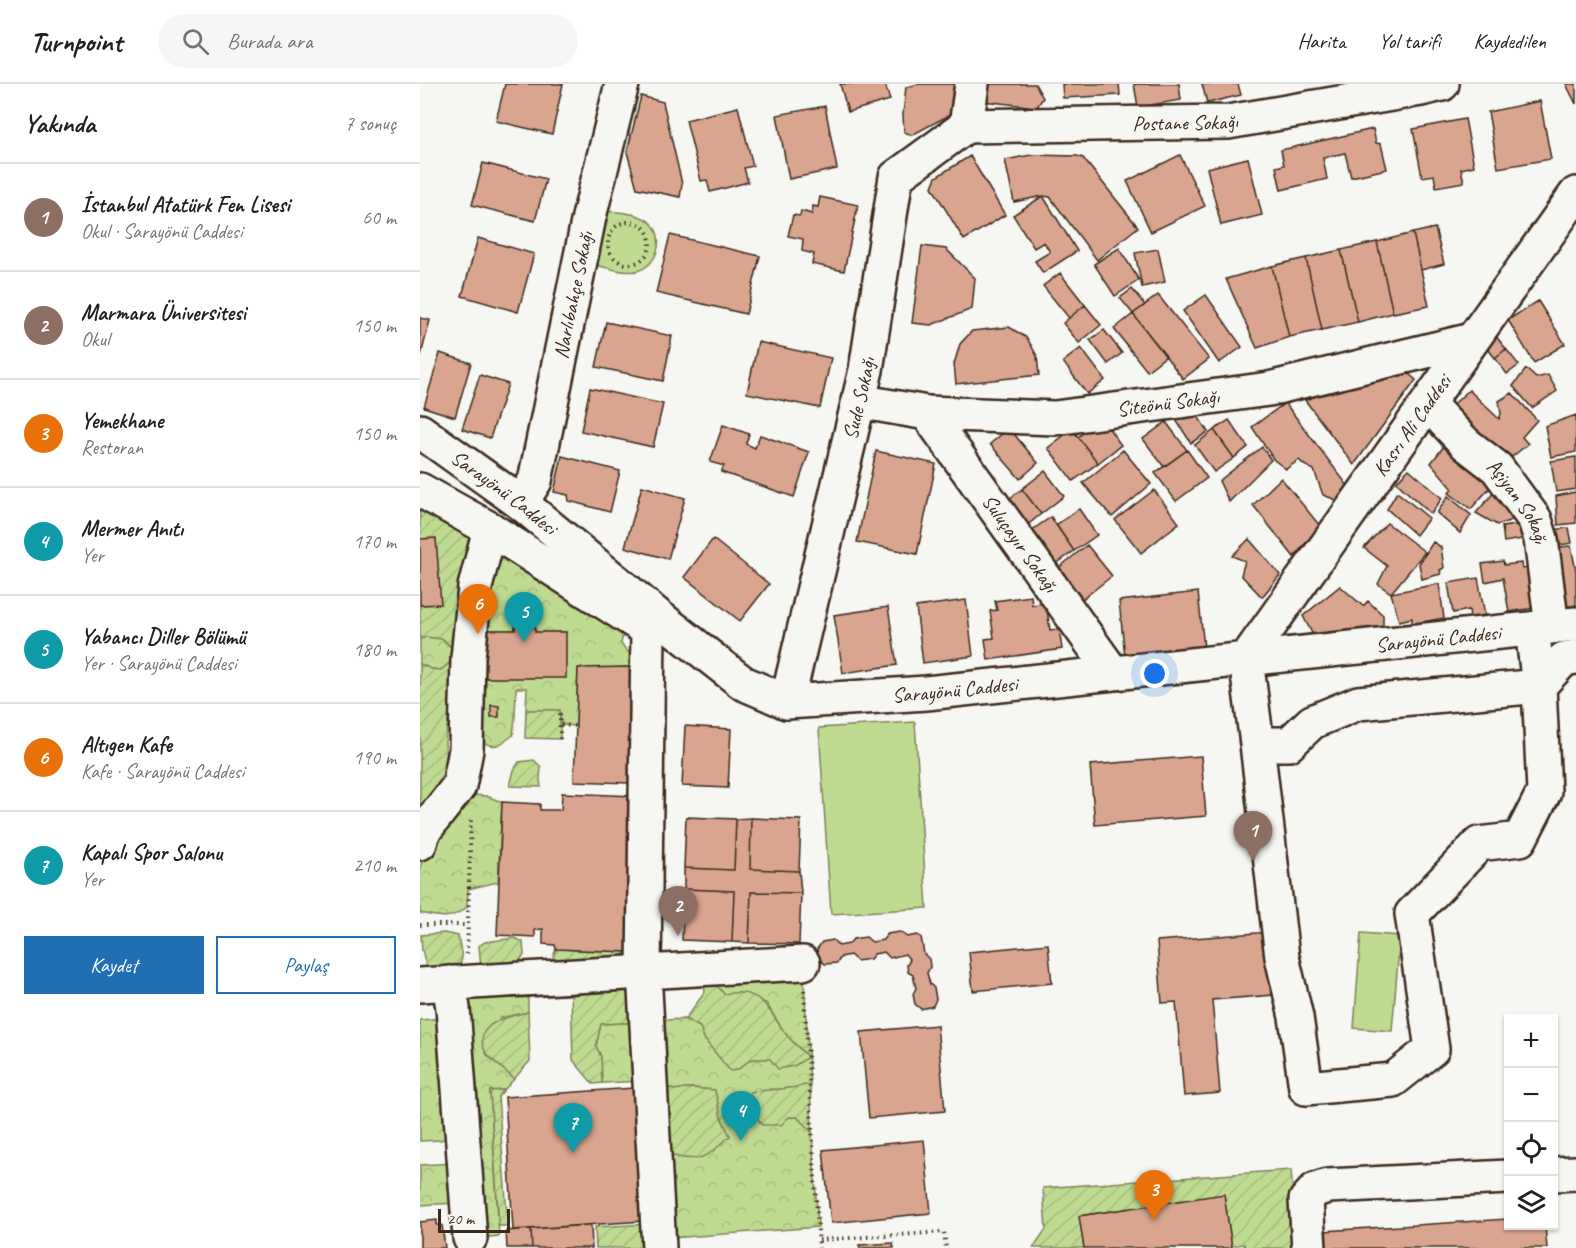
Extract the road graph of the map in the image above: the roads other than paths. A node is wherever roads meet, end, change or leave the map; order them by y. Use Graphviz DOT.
graph roads {
  1 [pos="622,84"];
  2 [pos="972,84"];
  3 [pos="1442,84"];
  4 [pos="966,126"];
  5 [pos="1576,194"];
  6 [pos="1472,340"];
  7 [pos="858,401"];
  8 [pos="1428,404"];
  9 [pos="927,413"];
  10 [pos="420,431"];
  11 [pos="420,490"];
  12 [pos="521,503"];
  13 [pos="490,530"];
  14 [pos="1554,627"];
  15 [pos="1576,657"];
  16 [pos="1246,659"];
  17 [pos="1113,673"];
  18 [pos="1539,686"];
  19 [pos="787,702"];
  20 [pos="1257,744"];
  21 [pos="420,843"];
  22 [pos="802,963"];
  23 [pos="644,979"];
  24 [pos="447,988"];
  25 [pos="420,1003"];
  26 [pos="1576,1173"];
  27 [pos="1558,1174"];
  28 [pos="1504,1177"];
  29 [pos="470,1238"];
  30 [pos="658,1248"];
  31 [pos="1309,1248"];
  1 -- 12 [label="street, Narlıbahçe Sokağı"];
  2 -- 4 [label="street"];
  3 -- 4 [label="street, Postane Sokağı"];
  4 -- 7 [label="street, Sude Sokağı"];
  5 -- 6 [label="street, Kasrı Ali Caddesi"];
  6 -- 8 [label="street, Kasrı Ali Caddesi"];
  6 -- 9 [label="street, Siteönü Sokağı"];
  7 -- 9 [label="street, Siteönü Sokağı"];
  7 -- 19 [label="street, Sude Sokağı"];
  8 -- 14 [label="street, Aşiyan Sokağı"];
  8 -- 16 [label="street, Kasrı Ali Caddesi"];
  9 -- 17 [label="street, Suluçayır Sokağı"];
  10 -- 12 [label="street, Sarayönü Caddesi"];
  11 -- 13 [label="street"];
  12 -- 19 [label="street, Sarayönü Caddesi"];
  13 -- 21 [label="street"];
  13 -- 23 [label="street"];
  14 -- 16 [label="street, Sarayönü Caddesi"];
  14 -- 18 [label="street, Aşiyan Sokağı"];
  15 -- 18 [label="street"];
  16 -- 17 [label="street, Sarayönü Caddesi"];
  16 -- 20 [label="street"];
  17 -- 19 [label="street, Sarayönü Caddesi"];
  18 -- 20 [label="street"];
  18 -- 20 [label="street, Aşiyan Sokağı"];
  22 -- 23 [label="street"];
  23 -- 24 [label="street"];
  23 -- 30 [label="street"];
  24 -- 25 [label="street"];
  24 -- 29 [label="street"];
  26 -- 27 [label="street"];
  28 -- 31 [label="street"];
}
